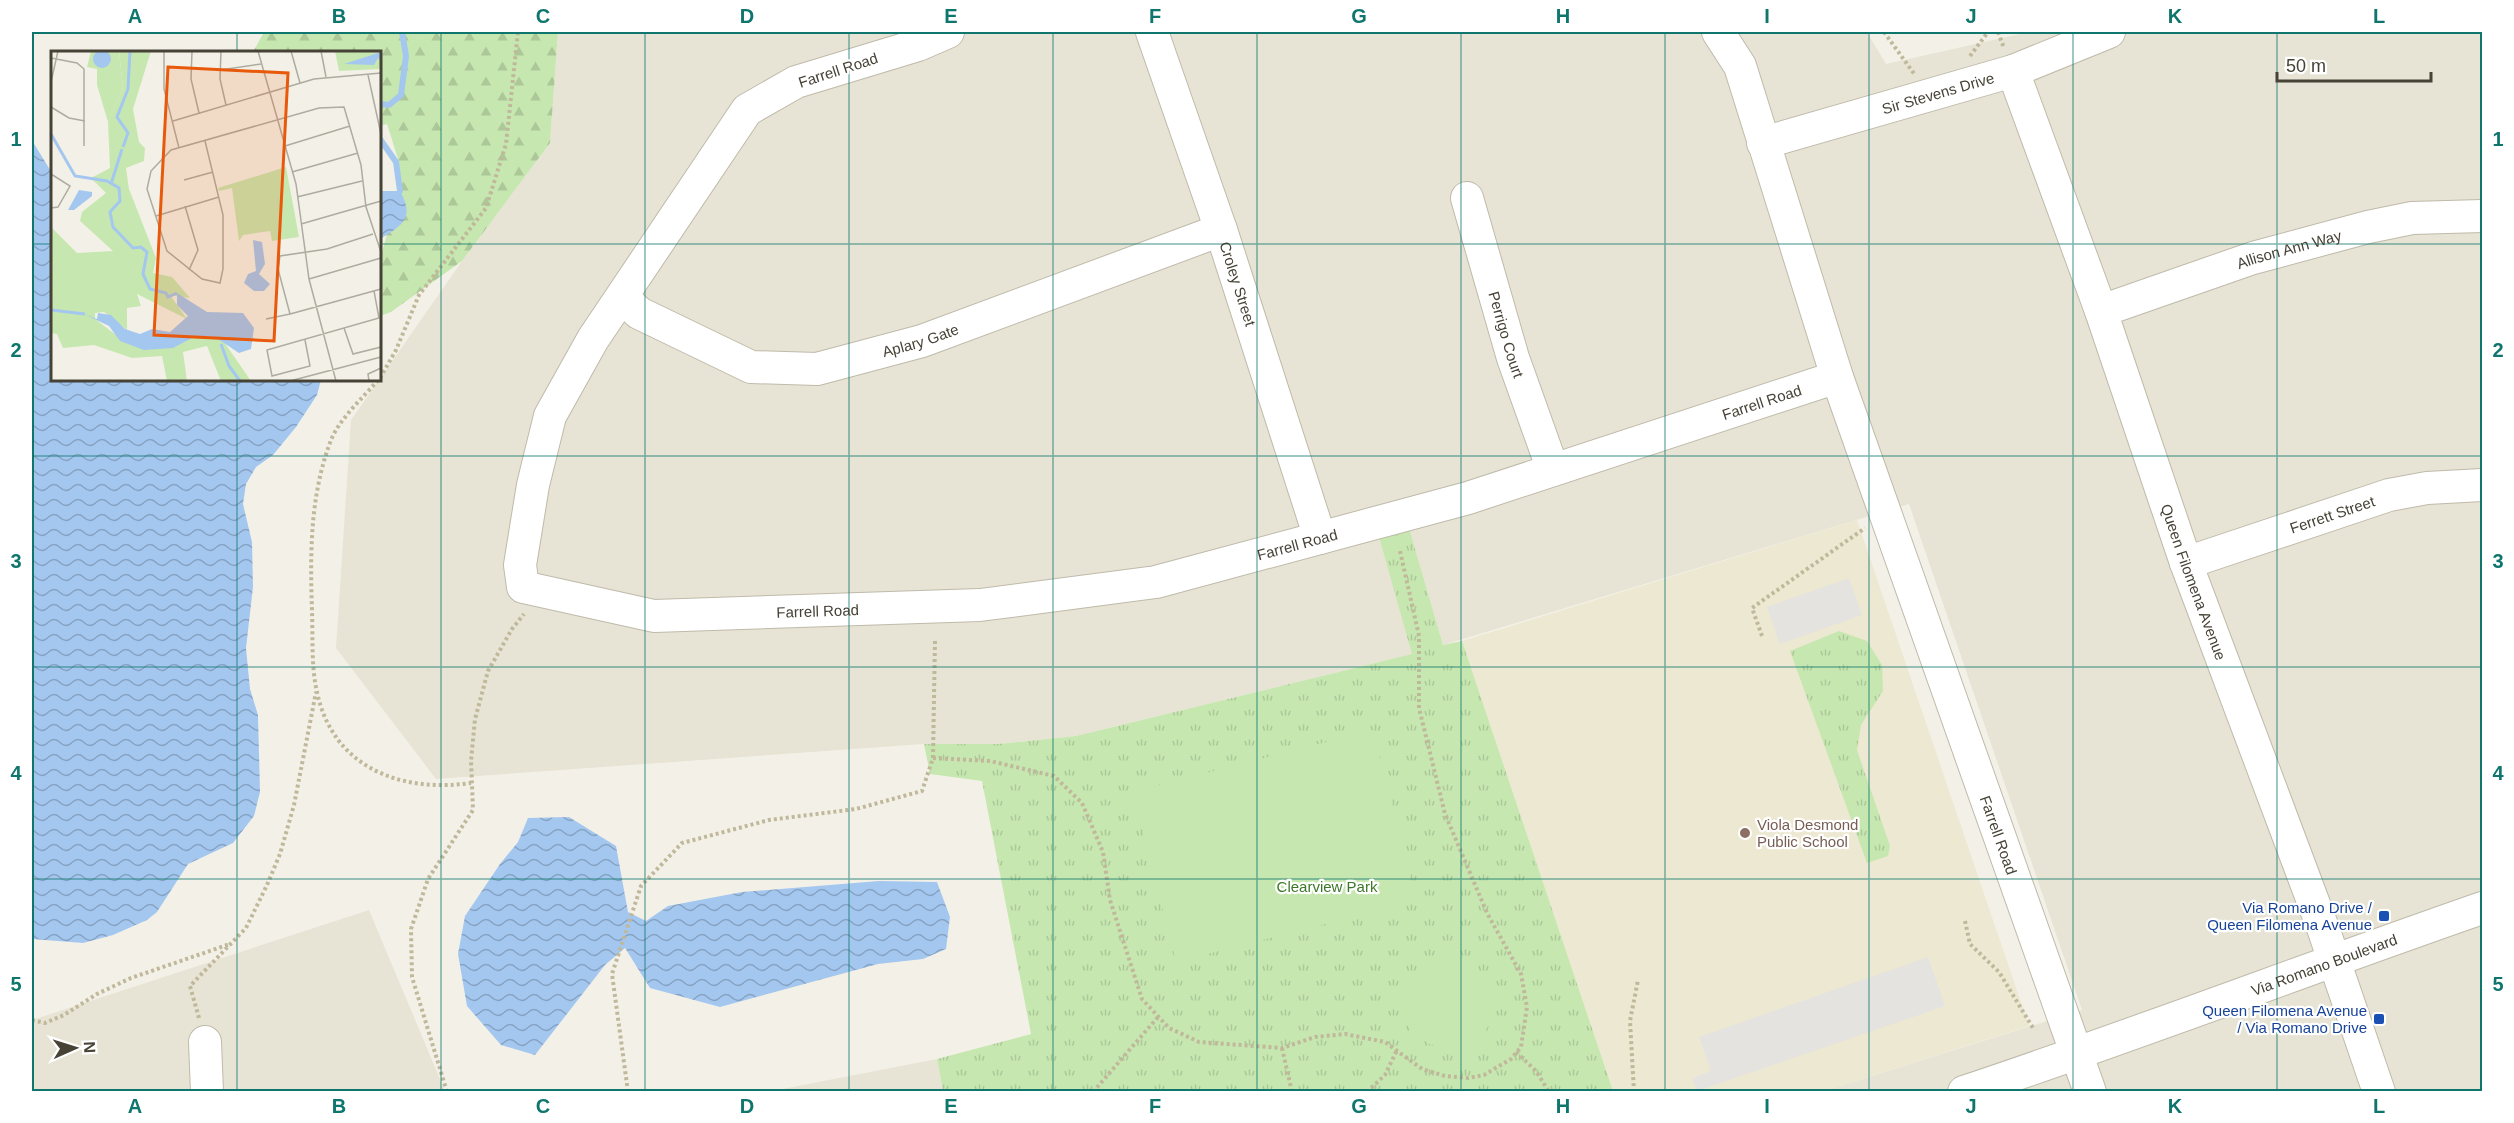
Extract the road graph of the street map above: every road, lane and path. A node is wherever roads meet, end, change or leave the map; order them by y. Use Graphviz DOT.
graph roads {
  1 [pos="518,32"];
  2 [pos="948,32"];
  3 [pos="1152,32"];
  4 [pos="1718,32"];
  5 [pos="1884,32"];
  6 [pos="1988,32"];
  7 [pos="2109,32"];
  8 [pos="1965,62"];
  9 [pos="2013,71"];
  10 [pos="1920,81"];
  11 [pos="1762,143"];
  12 [pos="1467,198"];
  13 [pos="2482,216"];
  14 [pos="1221,230"];
  15 [pos="622,297"];
  16 [pos="2101,311"];
  17 [pos="381,376"];
  18 [pos="1837,377"];
  19 [pos="377,381"];
  20 [pos="1553,470"];
  21 [pos="2482,485"];
  22 [pos="1867,527"];
  23 [pos="1320,538"];
  24 [pos="1400,551"];
  25 [pos="2186,563"];
  26 [pos="524,614"];
  27 [pos="1762,636"];
  28 [pos="935,639"];
  29 [pos="316,691"];
  30 [pos="933,759"];
  31 [pos="471,783"];
  32 [pos="2482,908"];
  33 [pos="1965,921"];
  34 [pos="230,944"];
  35 [pos="2334,959"];
  36 [pos="1638,980"];
  37 [pos="1158,1017"];
  38 [pos="32,1020"];
  39 [pos="2033,1028"];
  40 [pos="205,1042"];
  41 [pos="1282,1048"];
  42 [pos="1397,1050"];
  43 [pos="1516,1052"];
  44 [pos="2076,1054"];
  45 [pos="207,1092"];
  46 [pos="447,1092"];
  47 [pos="628,1092"];
  48 [pos="1093,1092"];
  49 [pos="1292,1092"];
  50 [pos="1367,1092"];
  51 [pos="1549,1092"];
  52 [pos="1634,1092"];
  53 [pos="1964,1092"];
  54 [pos="2090,1092"];
  55 [pos="2379,1092"];
  1 -- 17 [label="path"];
  2 -- 15 [label="street, Farrell Road"];
  3 -- 14 [label="street, Croley Street"];
  4 -- 11 [label="street, Farrell Road"];
  5 -- 10 [label="path"];
  6 -- 8 [label="path"];
  7 -- 9 [label="street, Sir Stevens Drive"];
  9 -- 11 [label="street, Sir Stevens Drive"];
  9 -- 16 [label="street, Queen Filomena Avenue"];
  11 -- 18 [label="street, Farrell Road"];
  12 -- 20 [label="street, Perrigo Court"];
  13 -- 16 [label="street, Allison Ann Way"];
  14 -- 15 [label="street, Aplary Gate"];
  14 -- 23 [label="street, Croley Street"];
  15 -- 23 [label="street, Farrell Road"];
  16 -- 25 [label="street, Queen Filomena Avenue"];
  18 -- 20 [label="street, Farrell Road"];
  18 -- 44 [label="street, Farrell Road"];
  19 -- 29 [label="path"];
  20 -- 23 [label="street, Farrell Road"];
  21 -- 25 [label="street, Ferrett Street"];
  22 -- 27 [label="path"];
  24 -- 43 [label="path"];
  25 -- 35 [label="street, Queen Filomena Avenue"];
  26 -- 31 [label="path"];
  28 -- 30 [label="path"];
  29 -- 31 [label="path"];
  29 -- 34 [label="path"];
  30 -- 37 [label="path"];
  30 -- 47 [label="path"];
  31 -- 46 [label="path"];
  32 -- 35 [label="street, Via Romano Boulevard"];
  33 -- 39 [label="path"];
  34 -- 38 [label="path"];
  34 -- 40 [label="path"];
  35 -- 44 [label="street, Via Romano Boulevard"];
  35 -- 55 [label="street, Queen Filomena Avenue"];
  36 -- 52 [label="path"];
  37 -- 41 [label="path"];
  37 -- 48 [label="path"];
  40 -- 45 [label="street"];
  41 -- 42 [label="path"];
  41 -- 49 [label="path"];
  42 -- 43 [label="path"];
  42 -- 50 [label="path"];
  43 -- 51 [label="path"];
  44 -- 53 [label="street, Via Romano Boulevard"];
  44 -- 54 [label="street, Farrell Road"];
}
